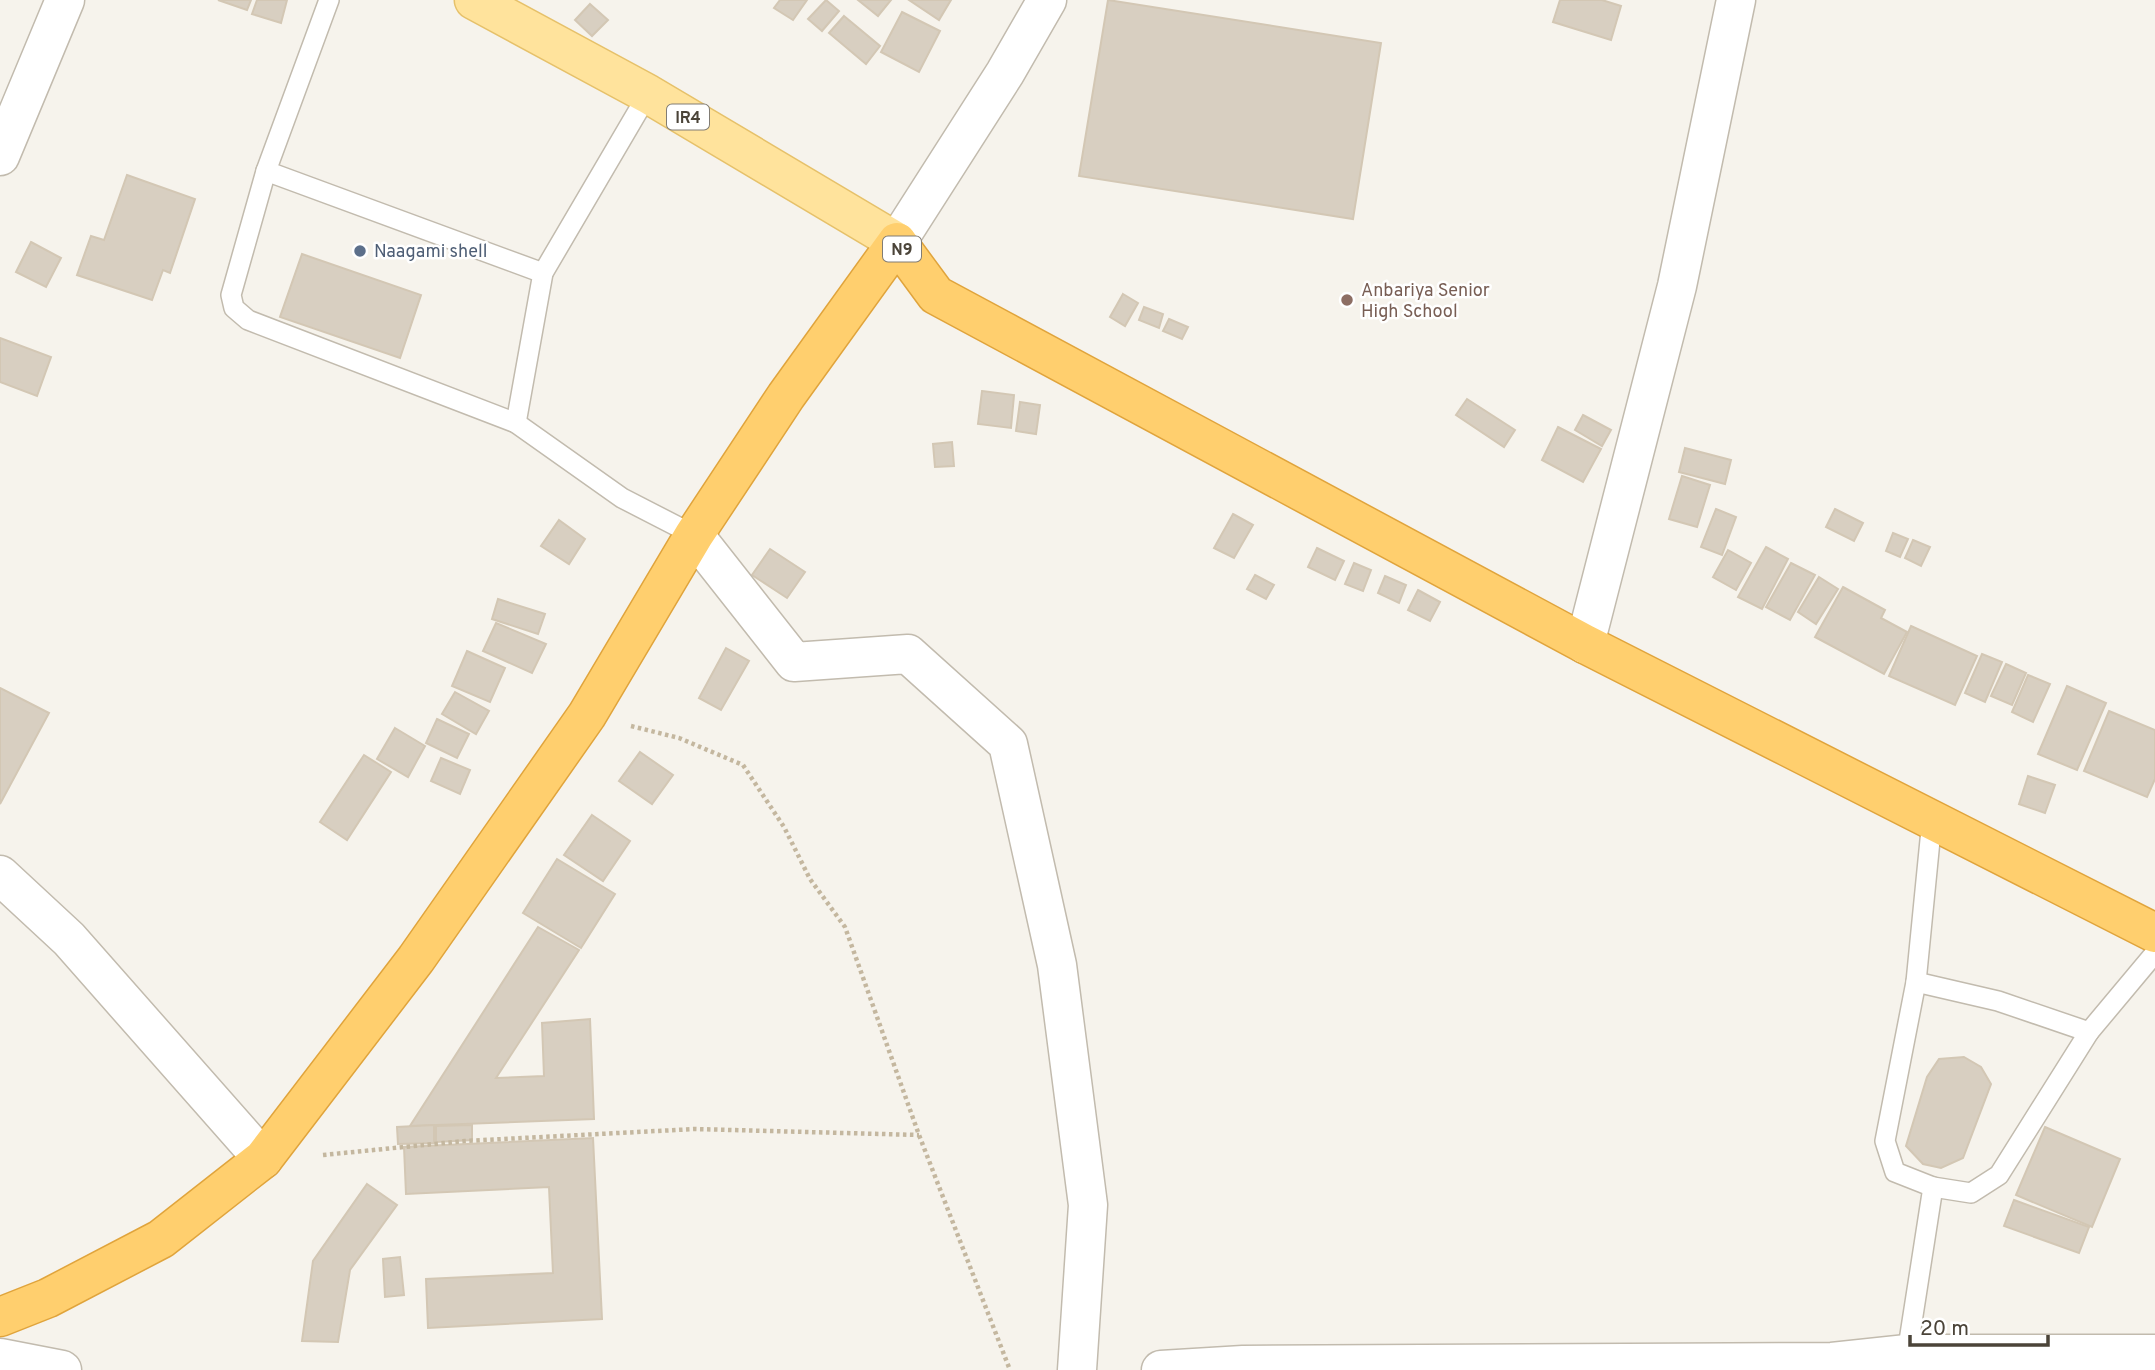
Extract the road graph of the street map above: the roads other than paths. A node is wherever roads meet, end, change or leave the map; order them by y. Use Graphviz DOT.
graph roads {
  1 [pos="65,0"];
  2 [pos="329,0"];
  3 [pos="474,0"];
  4 [pos="1047,0"];
  5 [pos="1736,0"];
  6 [pos="648,94"];
  7 [pos="0,156"];
  8 [pos="266,171"];
  9 [pos="897,242"];
  10 [pos="543,273"];
  11 [pos="516,423"];
  12 [pos="694,535"];
  13 [pos="1585,644"];
  14 [pos="1932,820"];
  15 [pos="0,875"];
  16 [pos="2155,933"];
  17 [pos="2155,953"];
  18 [pos="1916,982"];
  19 [pos="2089,1032"];
  20 [pos="263,1159"];
  21 [pos="1933,1187"];
  22 [pos="0,1317"];
  23 [pos="1907,1354"];
  24 [pos="2155,1354"];
  25 [pos="0,1358"];
  26 [pos="1832,1366"];
  27 [pos="1243,1367"];
  28 [pos="62,1370"];
  29 [pos="1077,1370"];
  30 [pos="1161,1370"];
  1 -- 7 [label="street"];
  2 -- 8 [label="lane"];
  3 -- 6 [label="main road, IR4"];
  4 -- 9 [label="street"];
  5 -- 13 [label="street"];
  6 -- 9 [label="main road, IR4"];
  6 -- 10 [label="lane"];
  8 -- 10 [label="lane"];
  8 -- 11 [label="lane"];
  9 -- 12 [label="highway, N9"];
  9 -- 13 [label="highway, N9"];
  10 -- 11 [label="lane"];
  11 -- 12 [label="lane"];
  12 -- 20 [label="highway, N9"];
  12 -- 29 [label="street"];
  13 -- 14 [label="highway, N9"];
  14 -- 16 [label="highway, N9"];
  14 -- 18 [label="lane"];
  15 -- 20 [label="street"];
  17 -- 19 [label="lane"];
  18 -- 19 [label="lane"];
  18 -- 21 [label="lane"];
  19 -- 21 [label="lane"];
  20 -- 22 [label="highway, N9"];
  21 -- 23 [label="lane"];
  23 -- 24 [label="street"];
  23 -- 26 [label="street"];
  25 -- 28 [label="street"];
  26 -- 27 [label="street"];
  27 -- 30 [label="street"];
}
